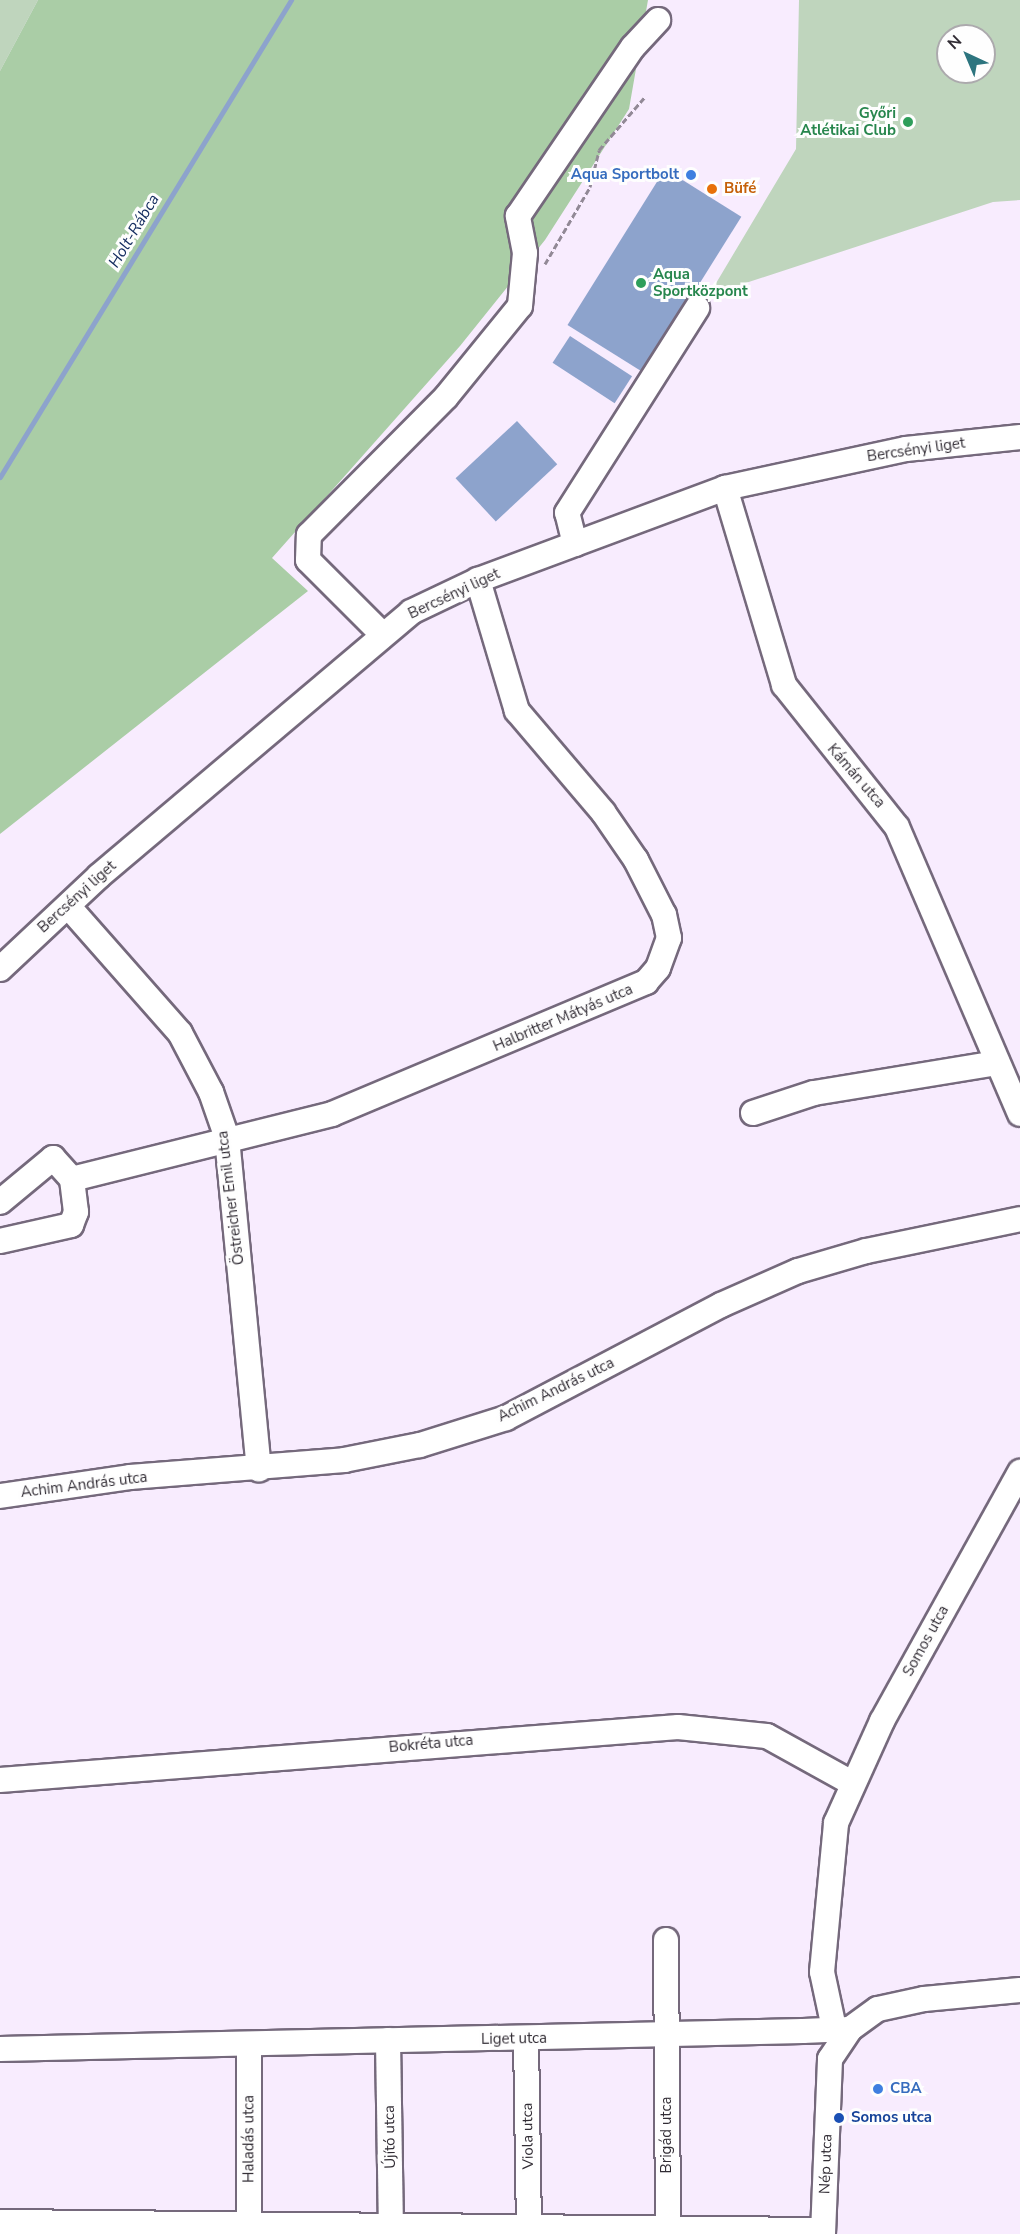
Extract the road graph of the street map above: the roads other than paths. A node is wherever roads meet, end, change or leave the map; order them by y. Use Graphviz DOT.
graph roads {
  1 [pos="658,20"];
  2 [pos="697,308"];
  3 [pos="1020,437"];
  4 [pos="726,488"];
  5 [pos="575,544"];
  6 [pos="478,580"];
  7 [pos="381,633"];
  8 [pos="68,906"];
  9 [pos="0,969"];
  10 [pos="998,1063"];
  11 [pos="753,1113"];
  12 [pos="1020,1114"];
  13 [pos="227,1138"];
  14 [pos="72,1179"];
  15 [pos="0,1202"];
  16 [pos="1020,1219"];
  17 [pos="0,1241"];
  18 [pos="259,1469"];
  19 [pos="1020,1472"];
  20 [pos="0,1496"];
  21 [pos="0,1780"];
  22 [pos="850,1782"];
  23 [pos="666,1940"];
  24 [pos="1020,1990"];
  25 [pos="842,2028"];
  26 [pos="667,2037"];
  27 [pos="526,2038"];
  28 [pos="388,2040"];
  29 [pos="249,2044"];
  30 [pos="0,2049"];
  31 [pos="0,2222"];
  32 [pos="392,2229"];
  33 [pos="249,2230"];
  34 [pos="530,2230"];
  35 [pos="668,2231"];
  36 [pos="823,2232"];
  1 -- 7 [label="street"];
  2 -- 5 [label="street"];
  3 -- 4 [label="street, Bercsényi liget"];
  4 -- 5 [label="street, Bercsényi liget"];
  4 -- 10 [label="street, Kámán utca"];
  5 -- 6 [label="street, Bercsényi liget"];
  6 -- 7 [label="street, Bercsényi liget"];
  6 -- 13 [label="street, Halbritter Mátyás utca"];
  7 -- 8 [label="street, Bercsényi liget"];
  8 -- 9 [label="street, Bercsényi liget"];
  8 -- 13 [label="street, Östreicher Emil utca"];
  10 -- 11 [label="street"];
  10 -- 12 [label="street, Kámán utca"];
  13 -- 14 [label="street, Halbritter Mátyás utca"];
  13 -- 18 [label="street, Östreicher Emil utca"];
  14 -- 15 [label="street"];
  14 -- 17 [label="street"];
  16 -- 18 [label="street, Achim András utca"];
  18 -- 20 [label="street, Achim András utca"];
  19 -- 22 [label="street, Somos utca"];
  21 -- 22 [label="street, Bokréta utca"];
  22 -- 25 [label="street, Somos utca"];
  23 -- 26 [label="street, Brigád utca"];
  24 -- 25 [label="street"];
  25 -- 26 [label="street, Liget utca"];
  25 -- 36 [label="street, Nép utca"];
  26 -- 27 [label="street, Liget utca"];
  26 -- 35 [label="street, Brigád utca"];
  27 -- 28 [label="street, Liget utca"];
  27 -- 34 [label="street, Viola utca"];
  28 -- 29 [label="street, Liget utca"];
  28 -- 32 [label="street, Újító utca"];
  29 -- 30 [label="street, Liget utca"];
  29 -- 33 [label="street, Haladás utca"];
  31 -- 33 [label="street"];
  32 -- 33 [label="street"];
  32 -- 34 [label="street"];
  34 -- 35 [label="street"];
  35 -- 36 [label="street"];
}
